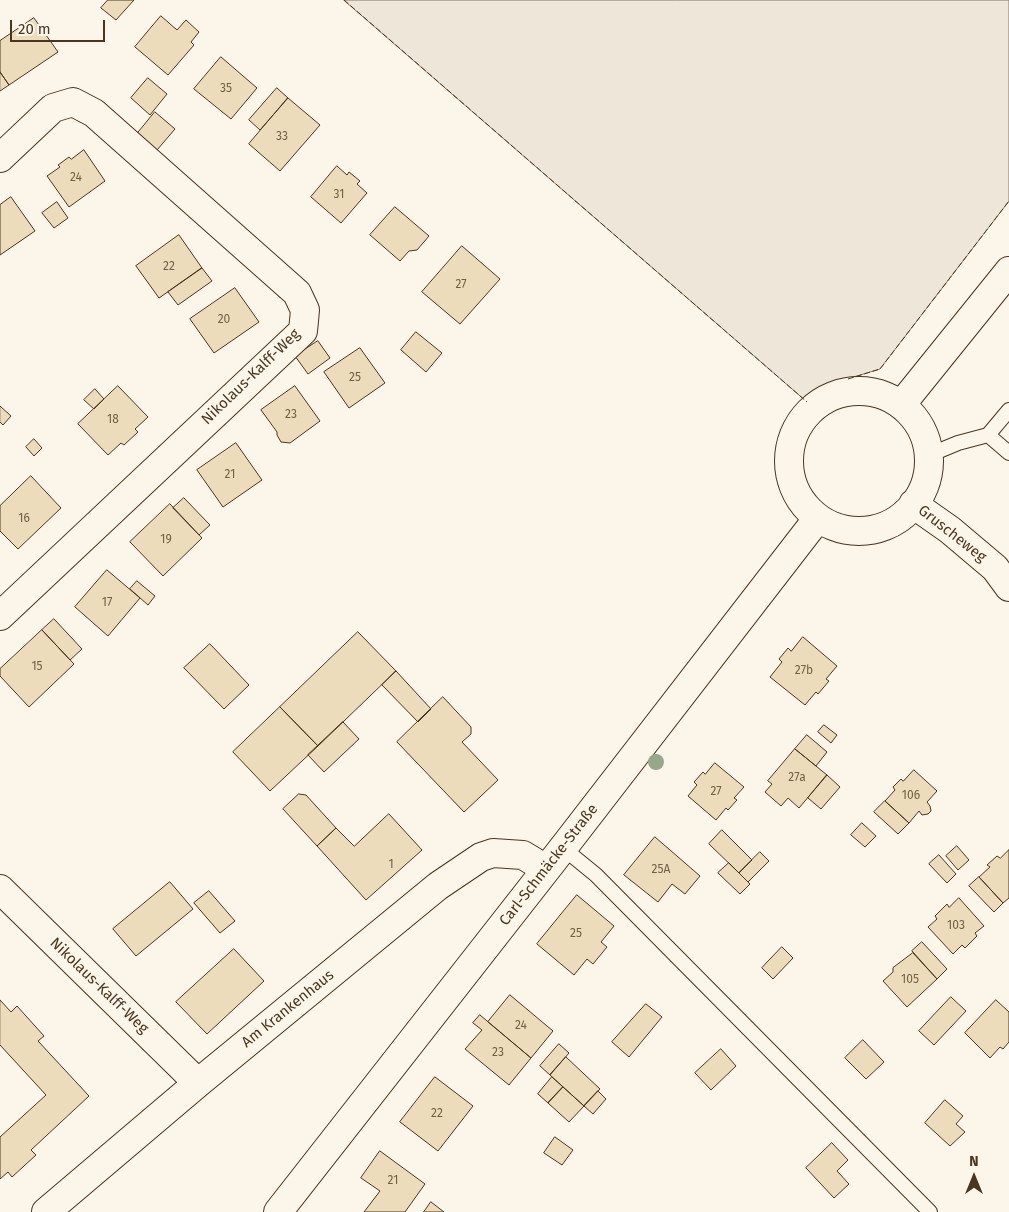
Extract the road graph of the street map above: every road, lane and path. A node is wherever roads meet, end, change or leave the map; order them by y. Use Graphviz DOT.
graph roads {
  1 [pos="0,158"];
  2 [pos="1009,271"];
  3 [pos="901,405"];
  4 [pos="1009,410"];
  5 [pos="988,435"];
  6 [pos="1009,453"];
  7 [pos="929,455"];
  8 [pos="913,504"];
  9 [pos="818,518"];
  10 [pos="1009,587"];
  11 [pos="0,616"];
  12 [pos="563,848"];
  13 [pos="546,869"];
  14 [pos="0,889"];
  15 [pos="198,1083"];
  16 [pos="46,1212"];
  17 [pos="278,1212"];
  18 [pos="930,1212"];
  1 -- 11 [label="street, Nikolaus-Kalff-Weg"];
  2 -- 3 [label="street"];
  3 -- 7 [label="street"];
  3 -- 9 [label="street"];
  4 -- 5 [label="lane"];
  5 -- 6 [label="lane"];
  5 -- 7 [label="lane"];
  7 -- 8 [label="street"];
  8 -- 9 [label="street"];
  8 -- 10 [label="street, Gruscheweg"];
  9 -- 12 [label="street, Carl-Schmäcke-Straße"];
  12 -- 13 [label="street, Carl-Schmäcke-Straße"];
  12 -- 18 [label="lane"];
  13 -- 15 [label="street, Am Krankenhaus"];
  13 -- 17 [label="street, Carl-Schmäcke-Straße"];
  14 -- 15 [label="street, Nikolaus-Kalff-Weg"];
  15 -- 16 [label="street, Am Krankenhaus"];
}
